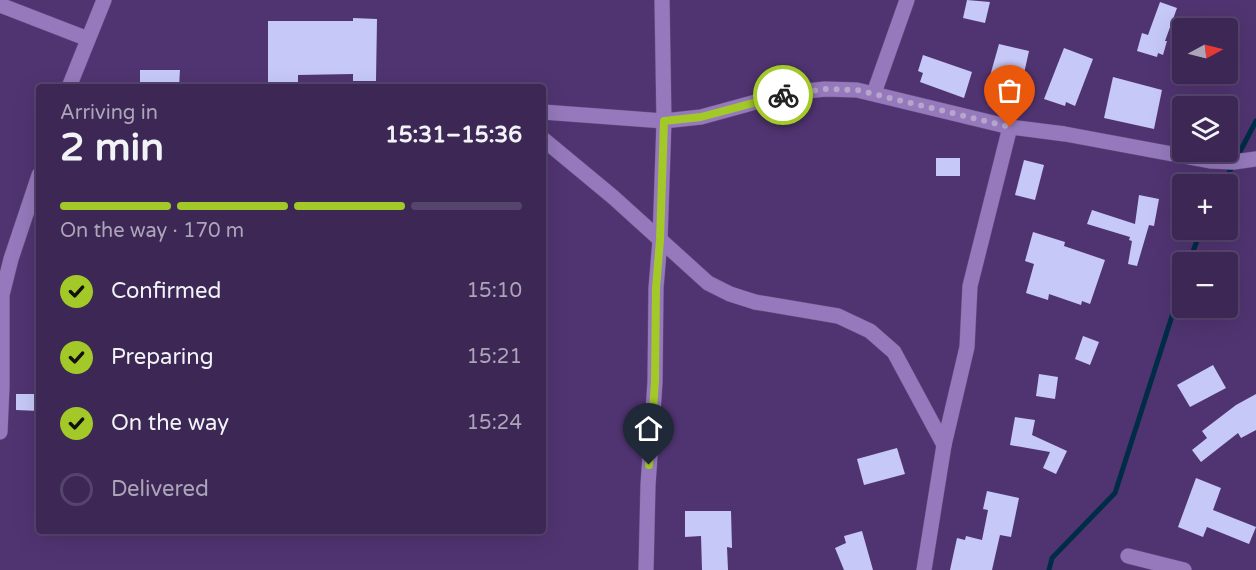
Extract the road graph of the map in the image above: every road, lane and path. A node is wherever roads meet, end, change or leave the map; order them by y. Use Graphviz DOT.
graph roads {
  1 [pos="104,0"];
  2 [pos="662,0"];
  3 [pos="907,0"];
  4 [pos="0,5"];
  5 [pos="88,39"];
  6 [pos="70,84"];
  7 [pos="874,93"];
  8 [pos="546,112"];
  9 [pos="664,121"];
  10 [pos="1010,127"];
  11 [pos="546,141"];
  12 [pos="1256,159"];
  13 [pos="36,184"];
  14 [pos="660,240"];
  15 [pos="3,276"];
  16 [pos="0,431"];
  17 [pos="944,445"];
  18 [pos="1128,556"];
  19 [pos="646,570"];
  20 [pos="924,570"];
  21 [pos="1184,570"];
  1 -- 5 [label="street"];
  2 -- 9 [label="street"];
  3 -- 7 [label="street"];
  4 -- 5 [label="street"];
  5 -- 6 [label="street"];
  7 -- 9 [label="street"];
  7 -- 10 [label="street"];
  8 -- 9 [label="street"];
  9 -- 14 [label="street"];
  10 -- 12 [label="street"];
  10 -- 17 [label="street"];
  11 -- 14 [label="street"];
  13 -- 15 [label="street"];
  14 -- 17 [label="street"];
  14 -- 19 [label="street"];
  15 -- 16 [label="street"];
  17 -- 20 [label="street"];
  18 -- 21 [label="street"];
}
